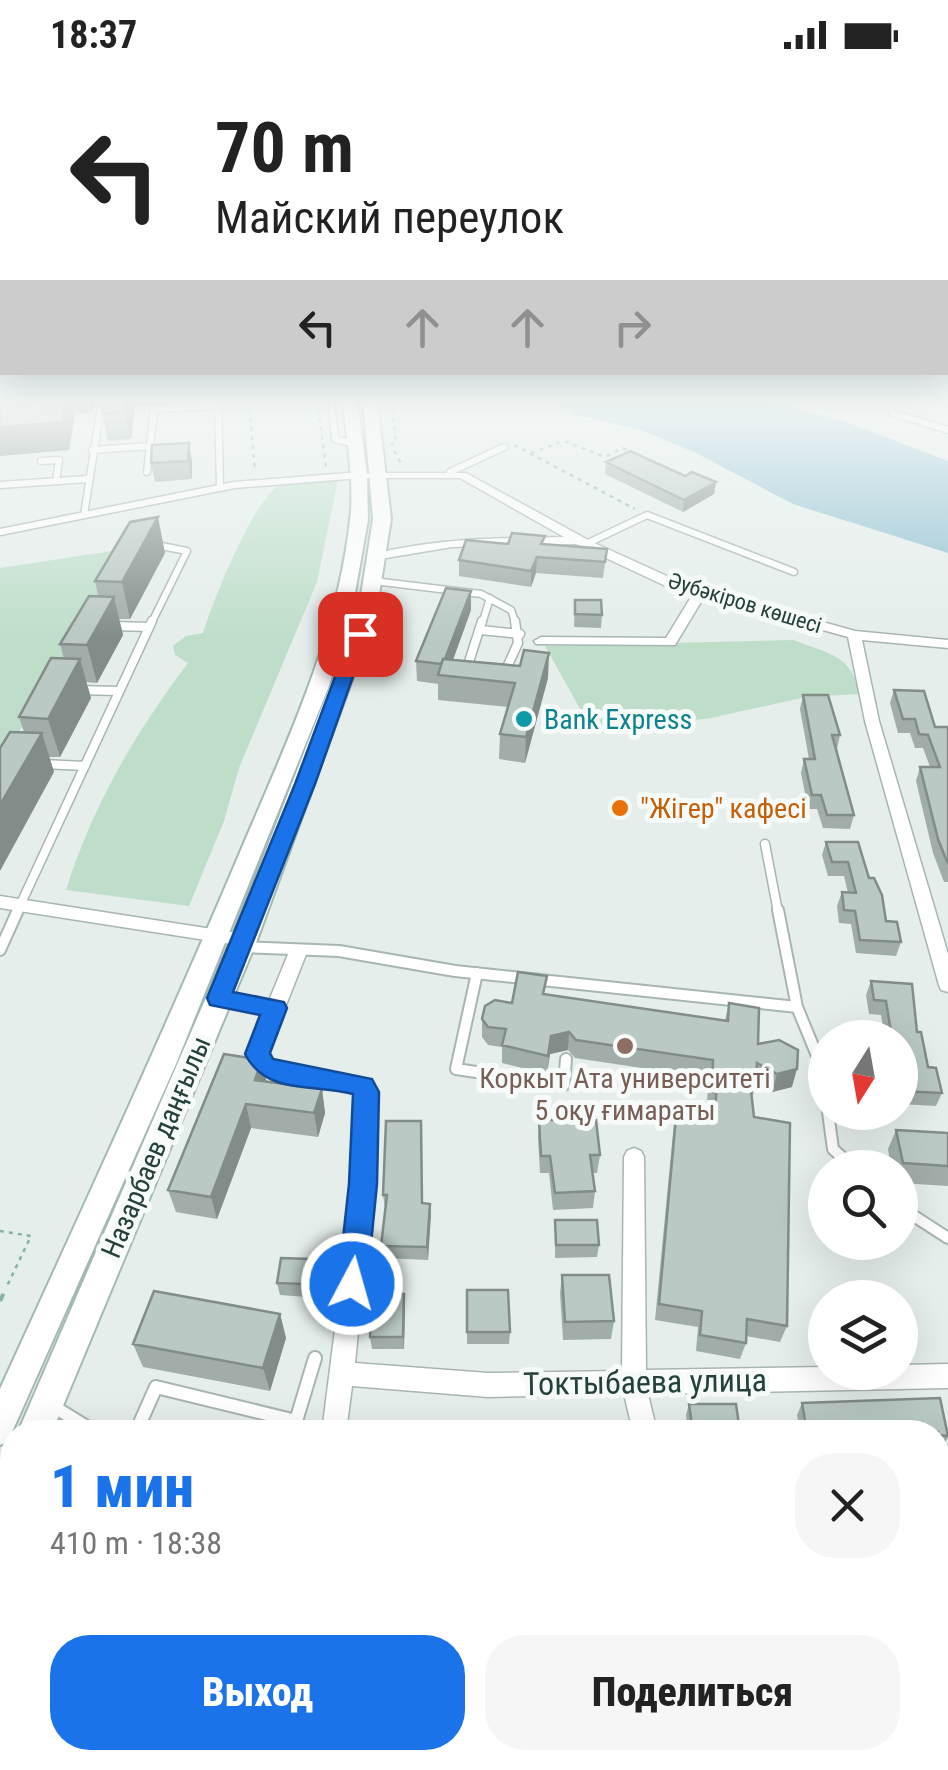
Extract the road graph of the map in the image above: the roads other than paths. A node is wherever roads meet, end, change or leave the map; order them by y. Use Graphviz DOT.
graph roads {
  1 [pos="220,479"];
  2 [pos="314,479"];
  3 [pos="378,479"];
  4 [pos="381,479"];
  5 [pos="474,479"];
  6 [pos="88,480"];
  7 [pos="56,481"];
  8 [pos="0,484"];
  9 [pos="220,488"];
  10 [pos="84,515"];
  11 [pos="0,532"];
  12 [pos="582,542"];
  13 [pos="143,546"];
  14 [pos="376,569"];
  15 [pos="794,572"];
  16 [pos="700,594"];
  17 [pos="490,598"];
  18 [pos="94,626"];
  19 [pos="150,627"];
  20 [pos="481,630"];
  21 [pos="520,634"];
  22 [pos="854,635"];
  23 [pos="541,640"];
  24 [pos="948,644"];
  25 [pos="482,677"];
  26 [pos="501,679"];
  27 [pos="59,690"];
  28 [pos="118,691"];
  29 [pos="34,764"];
  30 [pos="84,766"];
  31 [pos="765,844"];
  32 [pos="0,902"];
  33 [pos="22,905"];
  34 [pos="234,941"];
  35 [pos="0,950"];
  36 [pos="298,952"];
  37 [pos="478,973"];
  38 [pos="948,985"];
  39 [pos="219,998"];
  40 [pos="797,1006"];
  41 [pos="275,1008"];
  42 [pos="808,1034"];
  43 [pos="566,1060"];
  44 [pos="634,1157"];
  45 [pos="918,1219"];
  46 [pos="948,1238"];
  47 [pos="314,1358"];
  48 [pos="343,1374"];
  49 [pos="948,1376"];
  50 [pos="634,1383"];
  51 [pos="48,1403"];
  52 [pos="4,1420"];
  53 [pos="40,1420"];
  54 [pos="76,1420"];
  55 [pos="141,1420"];
  56 [pos="292,1420"];
  57 [pos="296,1420"];
  58 [pos="336,1420"];
  59 [pos="642,1420"];
  1 -- 9 [label="lane"];
  2 -- 9 [label="lane"];
  3 -- 34 [label="main road, Назарбаев даңғылы"];
  4 -- 14 [label="main road, Назарбаев даңғылы"];
  5 -- 12 [label="street, Әубәкіров көшесі"];
  6 -- 7 [label="lane"];
  6 -- 10 [label="lane"];
  7 -- 8 [label="lane"];
  9 -- 10 [label="lane"];
  10 -- 11 [label="lane"];
  12 -- 14 [label="street"];
  12 -- 15 [label="lane"];
  12 -- 16 [label="street, Әубәкіров көшесі"];
  13 -- 19 [label="lane"];
  14 -- 17 [label="lane"];
  14 -- 34 [label="main road, Назарбаев даңғылы"];
  16 -- 22 [label="street, Әубәкіров көшесі"];
  16 -- 23 [label="street"];
  17 -- 20 [label="lane"];
  17 -- 21 [label="lane"];
  18 -- 19 [label="lane"];
  19 -- 28 [label="lane"];
  20 -- 21 [label="lane"];
  20 -- 25 [label="lane"];
  21 -- 26 [label="lane"];
  22 -- 24 [label="street"];
  22 -- 38 [label="street, Әубәкіров көшесі"];
  27 -- 28 [label="lane"];
  28 -- 30 [label="lane"];
  29 -- 30 [label="lane"];
  30 -- 33 [label="lane"];
  31 -- 40 [label="lane"];
  32 -- 33 [label="street"];
  33 -- 34 [label="street"];
  33 -- 35 [label="lane"];
  34 -- 36 [label="lane"];
  34 -- 39 [label="main road, Назарбаев даңғылы"];
  34 -- 52 [label="main road, Назарбаев даңғылы"];
  36 -- 37 [label="lane"];
  36 -- 41 [label="street"];
  37 -- 40 [label="lane"];
  37 -- 43 [label="lane"];
  39 -- 41 [label="lane"];
  39 -- 51 [label="main road, Назарбаев даңғылы"];
  40 -- 42 [label="lane"];
  41 -- 48 [label="street"];
  44 -- 50 [label="street"];
  45 -- 46 [label="lane"];
  47 -- 57 [label="lane"];
  48 -- 50 [label="street, Токтыбаева улица"];
  48 -- 58 [label="street"];
  49 -- 50 [label="street, Токтыбаева улица"];
  50 -- 59 [label="street"];
  51 -- 53 [label="main road, Назарбаев даңғылы"];
  51 -- 54 [label="lane"];
  55 -- 56 [label="lane"];
}
